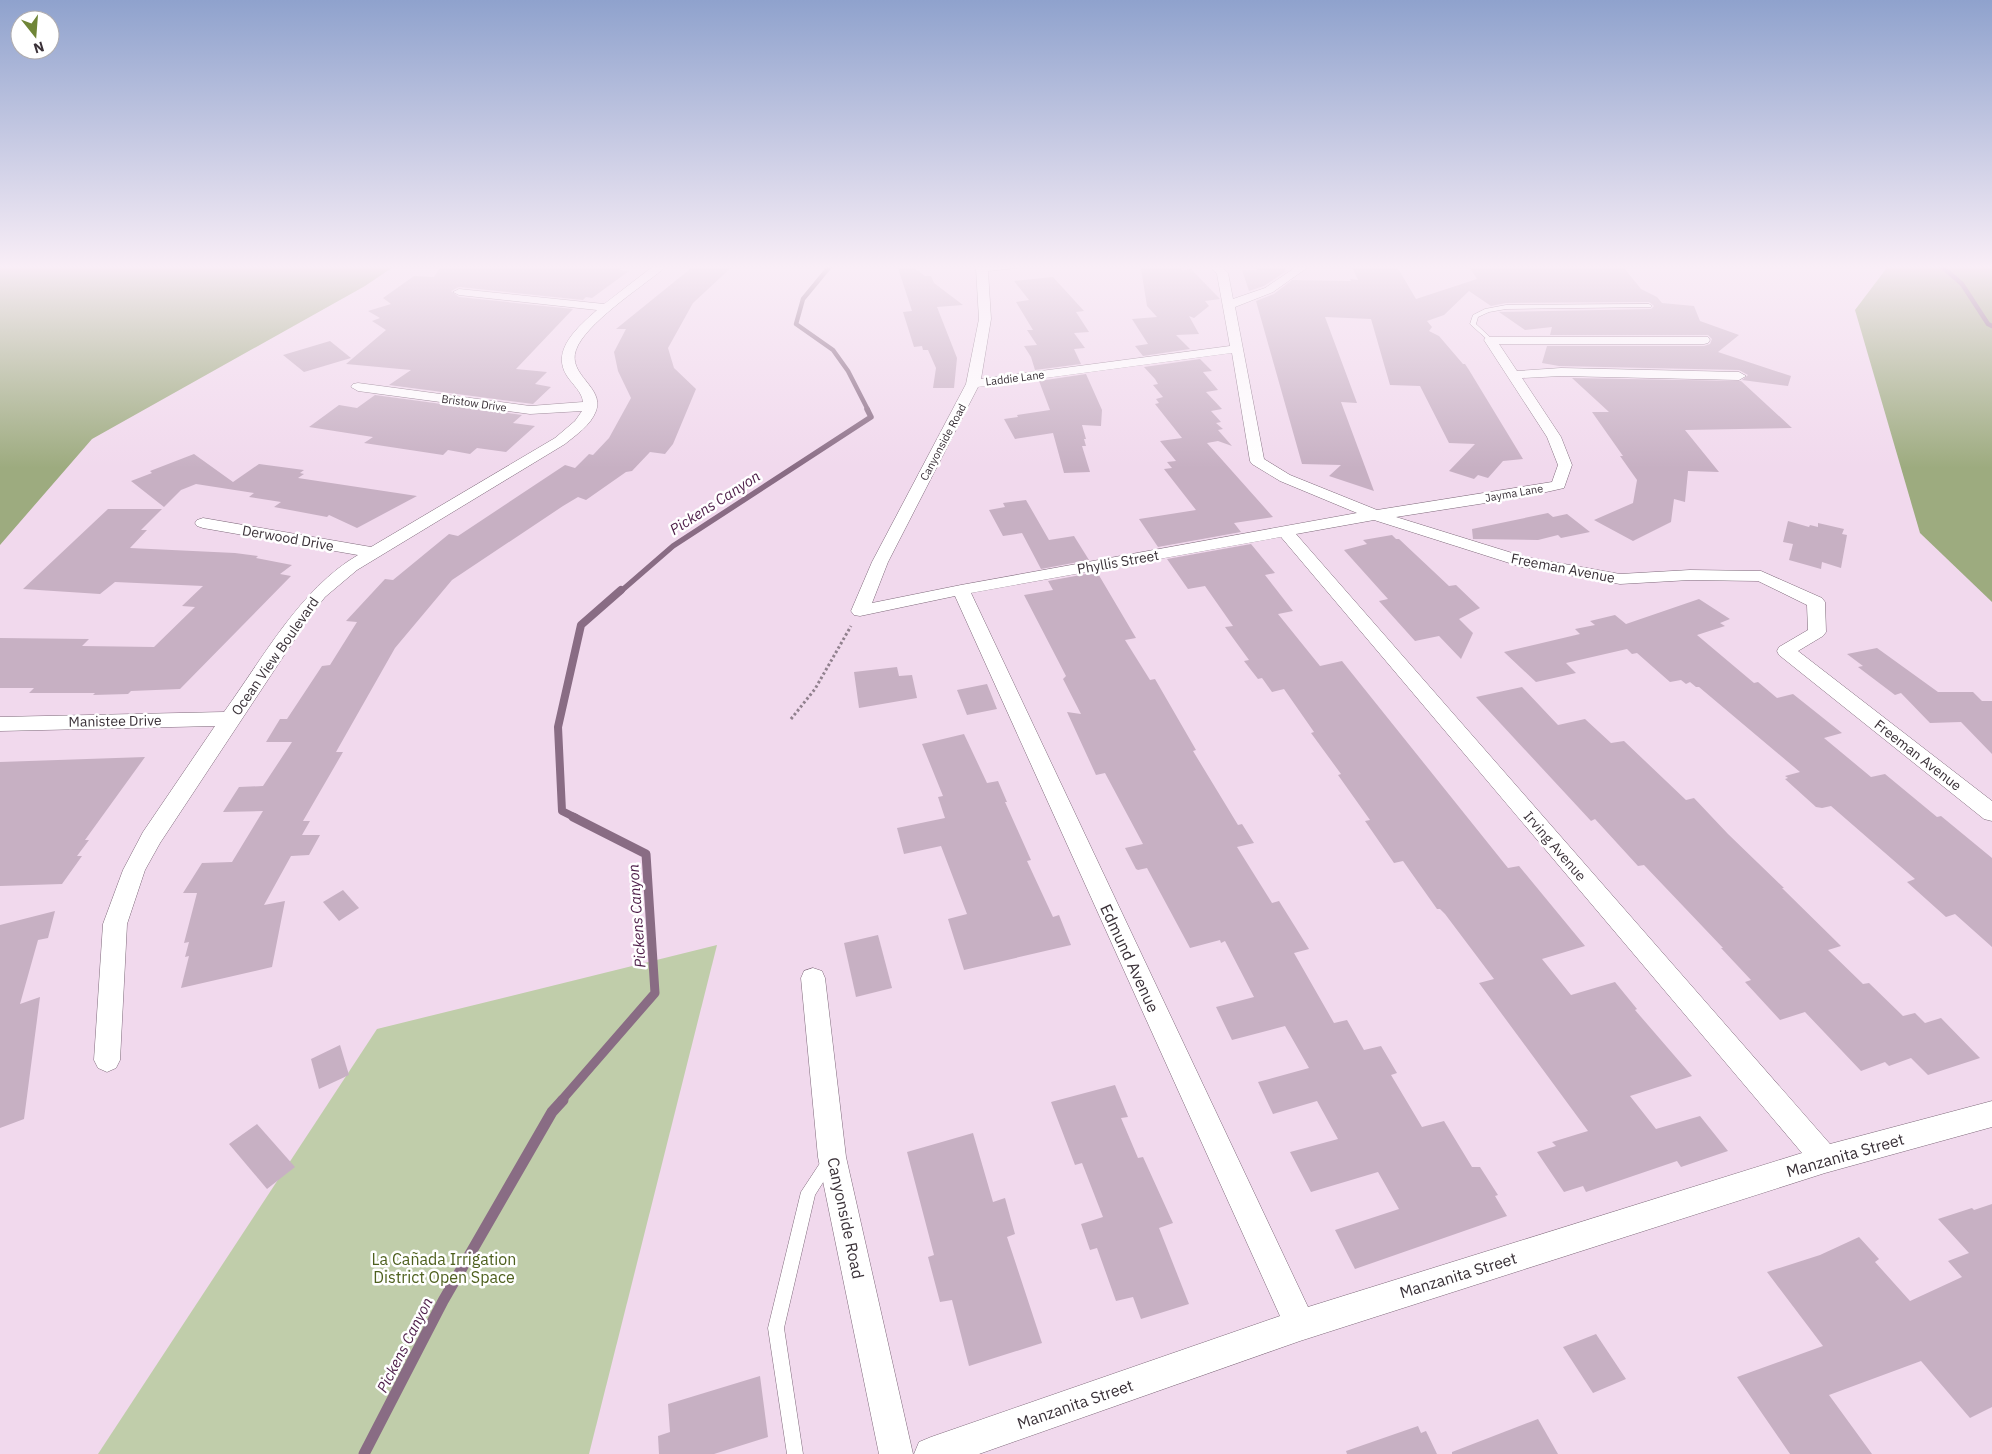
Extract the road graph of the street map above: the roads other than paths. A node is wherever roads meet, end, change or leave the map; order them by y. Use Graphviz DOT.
graph roads {
  1 [pos="580,333"];
  2 [pos="982,333"];
  3 [pos="1233,333"];
  4 [pos="1482,333"];
  5 [pos="1490,340"];
  6 [pos="1704,340"];
  7 [pos="1236,349"];
  8 [pos="1513,376"];
  9 [pos="1739,376"];
  10 [pos="973,384"];
  11 [pos="358,387"];
  12 [pos="590,406"];
  13 [pos="1376,515"];
  14 [pos="203,523"];
  15 [pos="1285,532"];
  16 [pos="372,552"];
  17 [pos="961,590"];
  18 [pos="860,611"];
  19 [pos="230,719"];
  20 [pos="0,724"];
  21 [pos="1992,813"];
  22 [pos="813,978"];
  23 [pos="107,1060"];
  24 [pos="1992,1114"];
  25 [pos="832,1157"];
  26 [pos="1825,1160"];
  27 [pos="1300,1325"];
  28 [pos="795,1454"];
  29 [pos="896,1454"];
  30 [pos="931,1454"];
  1 -- 12 [label="street"];
  2 -- 10 [label="street, Canyonside Road"];
  3 -- 7 [label="street, Freeman Avenue"];
  4 -- 5 [label="lane"];
  5 -- 6 [label="street"];
  5 -- 8 [label="street, Jayma Lane"];
  7 -- 10 [label="street, Laddie Lane"];
  7 -- 13 [label="street, Freeman Avenue"];
  8 -- 9 [label="street"];
  8 -- 13 [label="street, Jayma Lane"];
  10 -- 18 [label="street, Canyonside Road"];
  11 -- 12 [label="street, Bristow Drive"];
  12 -- 16 [label="street, Ocean View Boulevard"];
  13 -- 15 [label="street, Phyllis Street"];
  13 -- 21 [label="street, Freeman Avenue"];
  14 -- 16 [label="street, Derwood Drive"];
  15 -- 17 [label="street, Phyllis Street"];
  15 -- 26 [label="street, Irving Avenue"];
  16 -- 19 [label="street, Ocean View Boulevard"];
  17 -- 18 [label="street, Phyllis Street"];
  17 -- 27 [label="street, Edmund Avenue"];
  19 -- 20 [label="street, Manistee Drive"];
  19 -- 23 [label="street, Ocean View Boulevard"];
  22 -- 25 [label="street, Canyonside Road"];
  24 -- 26 [label="street, Manzanita Street"];
  25 -- 28 [label="lane"];
  25 -- 29 [label="street, Canyonside Road"];
  26 -- 27 [label="street, Manzanita Street"];
  27 -- 30 [label="street, Manzanita Street"];
}
